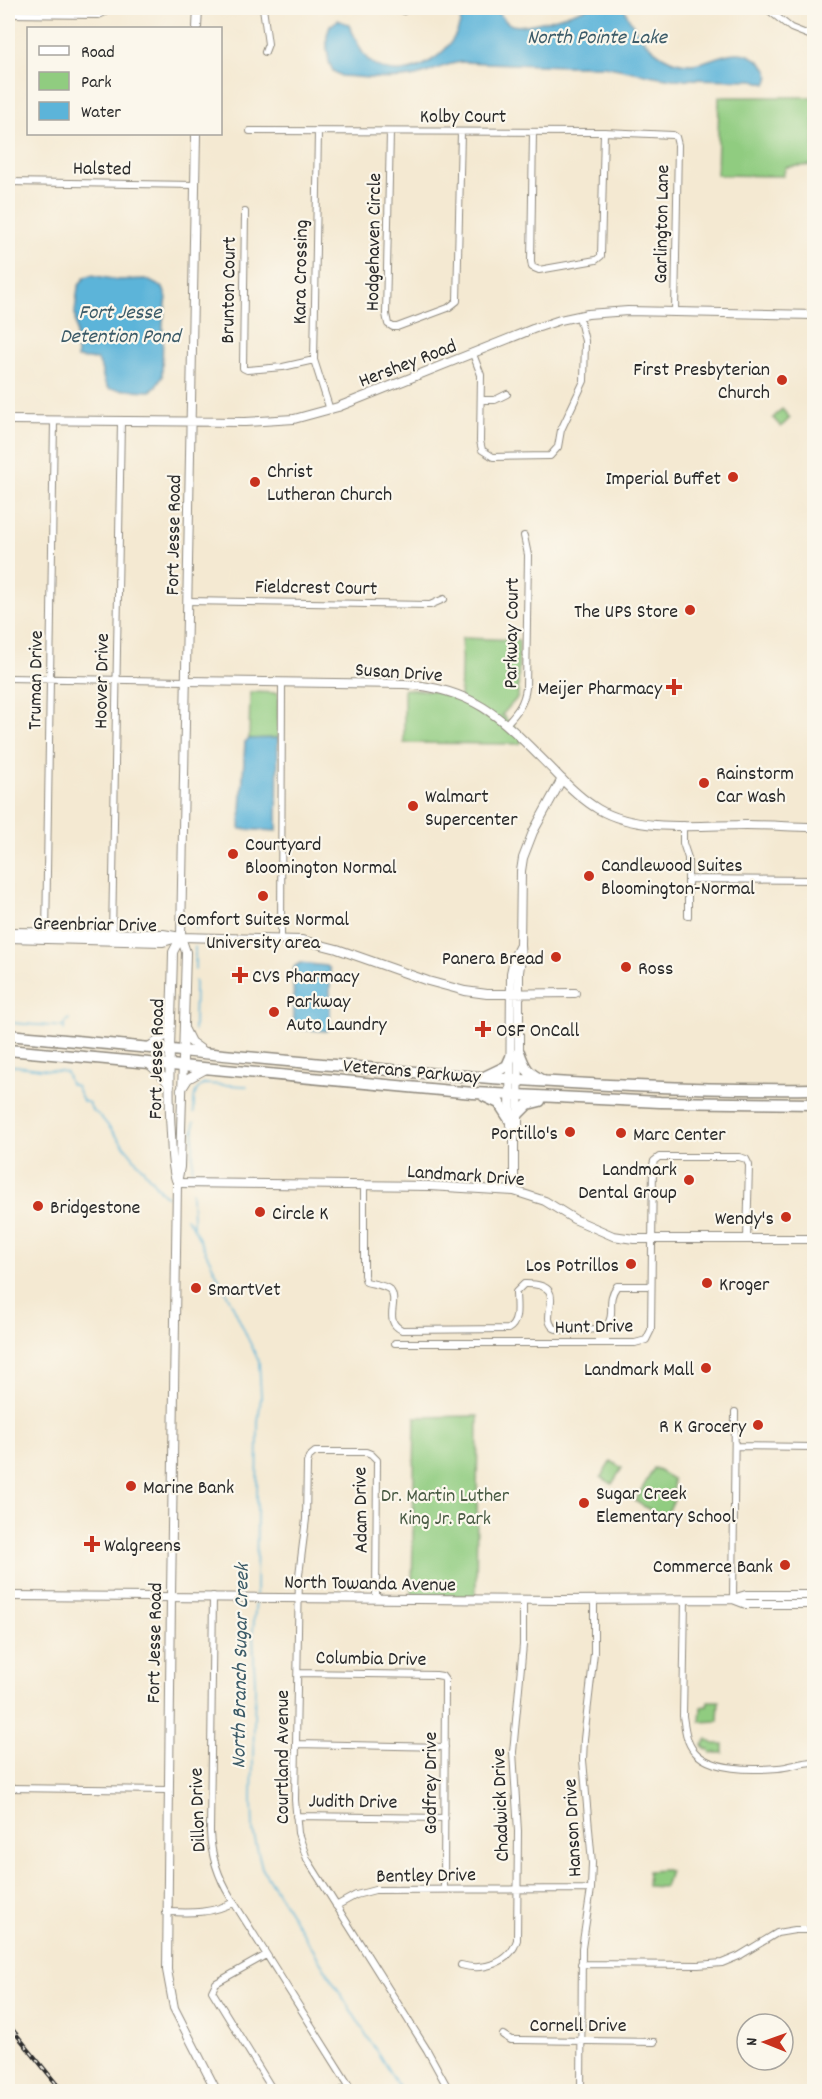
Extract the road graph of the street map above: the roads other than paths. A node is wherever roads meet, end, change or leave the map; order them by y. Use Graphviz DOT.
graph roads {
  1 [pos="114,8"];
  2 [pos="198,8"];
  3 [pos="263,8"];
  4 [pos="766,8"];
  5 [pos="8,14"];
  6 [pos="197,27"];
  7 [pos="814,37"];
  8 [pos="265,52"];
  9 [pos="250,131"];
  10 [pos="318,132"];
  11 [pos="390,132"];
  12 [pos="461,132"];
  13 [pos="533,132"];
  14 [pos="604,132"];
  15 [pos="196,135"];
  16 [pos="675,136"];
  17 [pos="8,183"];
  18 [pos="195,184"];
  19 [pos="245,212"];
  20 [pos="675,312"];
  21 [pos="814,315"];
  22 [pos="579,316"];
  23 [pos="473,354"];
  24 [pos="314,360"];
  25 [pos="507,394"];
  26 [pos="481,400"];
  27 [pos="330,410"];
  28 [pos="8,420"];
  29 [pos="54,421"];
  30 [pos="121,421"];
  31 [pos="191,422"];
  32 [pos="524,536"];
  33 [pos="444,599"];
  34 [pos="187,601"];
  35 [pos="8,678"];
  36 [pos="51,679"];
  37 [pos="116,680"];
  38 [pos="186,681"];
  39 [pos="282,682"];
  40 [pos="507,723"];
  41 [pos="562,779"];
  42 [pos="683,825"];
  43 [pos="814,827"];
  44 [pos="688,879"];
  45 [pos="814,880"];
  46 [pos="688,916"];
  47 [pos="8,932"];
  48 [pos="46,936"];
  49 [pos="112,937"];
  50 [pos="181,937"];
  51 [pos="8,938"];
  52 [pos="281,939"];
  53 [pos="575,993"];
  54 [pos="516,994"];
  55 [pos="171,1025"];
  56 [pos="184,1026"];
  57 [pos="8,1035"];
  58 [pos="147,1048"];
  59 [pos="8,1050"];
  60 [pos="171,1050"];
  61 [pos="182,1051"];
  62 [pos="207,1053"];
  63 [pos="515,1054"];
  64 [pos="148,1063"];
  65 [pos="170,1065"];
  66 [pos="182,1066"];
  67 [pos="206,1069"];
  68 [pos="481,1078"];
  69 [pos="514,1081"];
  70 [pos="546,1083"];
  71 [pos="170,1086"];
  72 [pos="813,1087"];
  73 [pos="181,1090"];
  74 [pos="478,1094"];
  75 [pos="514,1096"];
  76 [pos="549,1098"];
  77 [pos="809,1104"];
  78 [pos="814,1109"];
  79 [pos="514,1117"];
  80 [pos="177,1183"];
  81 [pos="364,1185"];
  82 [pos="514,1191"];
  83 [pos="652,1239"];
  84 [pos="747,1239"];
  85 [pos="814,1239"];
  86 [pos="651,1286"];
  87 [pos="395,1343"];
  88 [pos="735,1412"];
  89 [pos="735,1446"];
  90 [pos="814,1447"];
  91 [pos="374,1456"];
  92 [pos="814,1595"];
  93 [pos="8,1596"];
  94 [pos="171,1596"];
  95 [pos="213,1596"];
  96 [pos="299,1598"];
  97 [pos="376,1599"];
  98 [pos="523,1599"];
  99 [pos="594,1599"];
  100 [pos="685,1599"];
  101 [pos="733,1599"];
  102 [pos="814,1604"];
  103 [pos="298,1673"];
  104 [pos="443,1677"];
  105 [pos="297,1744"];
  106 [pos="445,1747"];
  107 [pos="814,1762"];
  108 [pos="8,1788"];
  109 [pos="167,1790"];
  110 [pos="296,1816"];
  111 [pos="445,1818"];
  112 [pos="444,1889"];
  113 [pos="518,1889"];
  114 [pos="591,1889"];
  115 [pos="234,1902"];
  116 [pos="336,1906"];
  117 [pos="166,1912"];
  118 [pos="814,1929"];
  119 [pos="267,1955"];
  120 [pos="581,1964"];
  121 [pos="461,1965"];
  122 [pos="503,2035"];
  123 [pos="581,2041"];
  124 [pos="654,2042"];
  125 [pos="351,2089"];
  126 [pos="217,2091"];
  127 [pos="274,2091"];
  128 [pos="339,2091"];
  129 [pos="450,2091"];
  130 [pos="581,2091"];
  1 -- 5 [label="street"];
  2 -- 6 [label="main road"];
  3 -- 8 [label="street"];
  4 -- 7 [label="street"];
  9 -- 10 [label="street, Kolby Court"];
  10 -- 11 [label="street, Kolby Court"];
  10 -- 24 [label="street, Kara Crossing"];
  11 -- 12 [label="street, Kolby Court"];
  11 -- 12 [label="street, Hodgehaven Circle"];
  12 -- 13 [label="street, Kolby Court"];
  13 -- 14 [label="street, Kolby Court"];
  13 -- 14 [label="street"];
  14 -- 16 [label="street, Kolby Court"];
  15 -- 18 [label="main road, Fort Jesse Road"];
  16 -- 20 [label="street, Garlington Lane"];
  17 -- 18 [label="street, Halsted"];
  18 -- 31 [label="main road, Fort Jesse Road"];
  19 -- 24 [label="street, Brunton Court"];
  20 -- 21 [label="main road, Hershey Road"];
  20 -- 22 [label="main road, Hershey Road"];
  22 -- 23 [label="main road, Hershey Road"];
  22 -- 26 [label="street"];
  23 -- 26 [label="street"];
  23 -- 27 [label="main road, Hershey Road"];
  24 -- 27 [label="street, Kara Crossing"];
  25 -- 26 [label="street"];
  27 -- 31 [label="main road, Hershey Road"];
  28 -- 29 [label="main road, Hershey Road"];
  29 -- 30 [label="main road, Hershey Road"];
  29 -- 36 [label="street, Truman Drive"];
  30 -- 31 [label="main road, Hershey Road"];
  30 -- 37 [label="street, Hoover Drive"];
  31 -- 34 [label="main road, Fort Jesse Road"];
  32 -- 40 [label="street, Parkway Court"];
  33 -- 34 [label="street, Fieldcrest Court"];
  34 -- 38 [label="main road, Fort Jesse Road"];
  35 -- 36 [label="street, Susan Drive"];
  36 -- 37 [label="street, Susan Drive"];
  36 -- 48 [label="street, Truman Drive"];
  37 -- 38 [label="street, Susan Drive"];
  37 -- 49 [label="street, Hoover Drive"];
  38 -- 39 [label="street, Susan Drive"];
  38 -- 50 [label="main road, Fort Jesse Road"];
  39 -- 40 [label="street, Susan Drive"];
  39 -- 52 [label="street"];
  40 -- 41 [label="street, Susan Drive"];
  41 -- 42 [label="street, Susan Drive"];
  41 -- 54 [label="street"];
  42 -- 43 [label="street, Susan Drive"];
  42 -- 44 [label="street"];
  44 -- 45 [label="street"];
  44 -- 46 [label="street"];
  47 -- 48 [label="street, Greenbriar Drive"];
  48 -- 49 [label="street, Greenbriar Drive"];
  48 -- 51 [label="street, Greenbriar Drive"];
  49 -- 50 [label="street, Greenbriar Drive"];
  50 -- 52 [label="street, Greenbriar Drive"];
  50 -- 55 [label="main road, Fort Jesse Road"];
  50 -- 56 [label="main road, Fort Jesse Road"];
  52 -- 54 [label="street, Greenbriar Drive"];
  53 -- 54 [label="street, Greenbriar Drive"];
  54 -- 63 [label="street"];
  55 -- 58 [label="main road"];
  55 -- 60 [label="main road, Fort Jesse Road"];
  56 -- 61 [label="main road, Fort Jesse Road"];
  56 -- 62 [label="main road"];
  57 -- 58 [label="highway, Veterans Parkway"];
  58 -- 60 [label="highway, Veterans Parkway"];
  59 -- 64 [label="highway, Veterans Parkway"];
  60 -- 61 [label="highway, Veterans Parkway"];
  60 -- 65 [label="main road, Fort Jesse Road"];
  61 -- 62 [label="highway, Veterans Parkway"];
  61 -- 66 [label="main road, Fort Jesse Road"];
  62 -- 68 [label="highway, Veterans Parkway"];
  63 -- 68 [label="highway"];
  63 -- 69 [label="street"];
  63 -- 70 [label="highway"];
  64 -- 65 [label="highway, Veterans Parkway"];
  64 -- 71 [label="main road"];
  65 -- 66 [label="highway, Veterans Parkway"];
  65 -- 71 [label="main road, Fort Jesse Road"];
  66 -- 67 [label="highway, Veterans Parkway"];
  66 -- 73 [label="main road, Fort Jesse Road"];
  67 -- 73 [label="main road"];
  67 -- 74 [label="highway, Veterans Parkway"];
  68 -- 69 [label="highway, Veterans Parkway"];
  69 -- 70 [label="highway, Veterans Parkway"];
  69 -- 75 [label="street"];
  70 -- 72 [label="highway, Veterans Parkway"];
  71 -- 80 [label="main road, Fort Jesse Road"];
  73 -- 80 [label="main road, Fort Jesse Road"];
  74 -- 75 [label="highway, Veterans Parkway"];
  74 -- 79 [label="highway"];
  75 -- 76 [label="highway, Veterans Parkway"];
  75 -- 79 [label="street"];
  76 -- 77 [label="highway, Veterans Parkway"];
  76 -- 79 [label="highway"];
  77 -- 78 [label="highway"];
  79 -- 82 [label="street"];
  80 -- 81 [label="street, Landmark Drive"];
  80 -- 94 [label="main road, Fort Jesse Road"];
  81 -- 82 [label="street, Landmark Drive"];
  81 -- 86 [label="street"];
  82 -- 83 [label="street, Landmark Drive"];
  83 -- 84 [label="street, Landmark Drive"];
  83 -- 84 [label="street, Hunt Drive"];
  83 -- 86 [label="street, Hunt Drive"];
  84 -- 85 [label="street, Landmark Drive"];
  86 -- 87 [label="street, Hunt Drive"];
  88 -- 89 [label="street"];
  89 -- 90 [label="street"];
  89 -- 101 [label="street"];
  91 -- 96 [label="street, Courtland Avenue"];
  91 -- 97 [label="street, Adam Drive"];
  92 -- 101 [label="main road, North Towanda Avenue"];
  93 -- 94 [label="main road, North Towanda Avenue"];
  94 -- 95 [label="main road, North Towanda Avenue"];
  94 -- 109 [label="street, Fort Jesse Road"];
  95 -- 96 [label="main road, North Towanda Avenue"];
  95 -- 115 [label="street, Dillon Drive"];
  96 -- 97 [label="main road, North Towanda Avenue"];
  96 -- 103 [label="street, Courtland Avenue"];
  97 -- 98 [label="main road, North Towanda Avenue"];
  98 -- 99 [label="main road, North Towanda Avenue"];
  98 -- 113 [label="street, Chadwick Drive"];
  99 -- 100 [label="main road, North Towanda Avenue"];
  99 -- 114 [label="street, Hanson Drive"];
  100 -- 101 [label="main road, North Towanda Avenue"];
  100 -- 107 [label="street"];
  101 -- 102 [label="main road, North Towanda Avenue"];
  103 -- 104 [label="street, Columbia Drive"];
  103 -- 105 [label="street, Courtland Avenue"];
  104 -- 106 [label="street, Godfrey Drive"];
  105 -- 106 [label="street"];
  105 -- 110 [label="street, Courtland Avenue"];
  106 -- 111 [label="street, Godfrey Drive"];
  108 -- 109 [label="street"];
  109 -- 117 [label="street, Fort Jesse Road"];
  110 -- 111 [label="street, Judith Drive"];
  110 -- 116 [label="street, Courtland Avenue"];
  111 -- 112 [label="street, Godfrey Drive"];
  112 -- 113 [label="street, Bentley Drive"];
  112 -- 116 [label="street, Bentley Drive"];
  113 -- 114 [label="street, Bentley Drive"];
  113 -- 121 [label="street, Chadwick Drive"];
  114 -- 120 [label="street, Hanson Drive"];
  115 -- 117 [label="street"];
  115 -- 119 [label="street, Dillon Drive"];
  116 -- 129 [label="street, Courtland Avenue"];
  117 -- 126 [label="street, Fort Jesse Road"];
  118 -- 120 [label="street"];
  119 -- 125 [label="street, Dillon Drive"];
  119 -- 127 [label="street"];
  120 -- 123 [label="street, Hanson Drive"];
  122 -- 123 [label="street, Cornell Drive"];
  123 -- 124 [label="street, Cornell Drive"];
  123 -- 130 [label="street, Hanson Drive"];
  125 -- 128 [label="street"];
}
